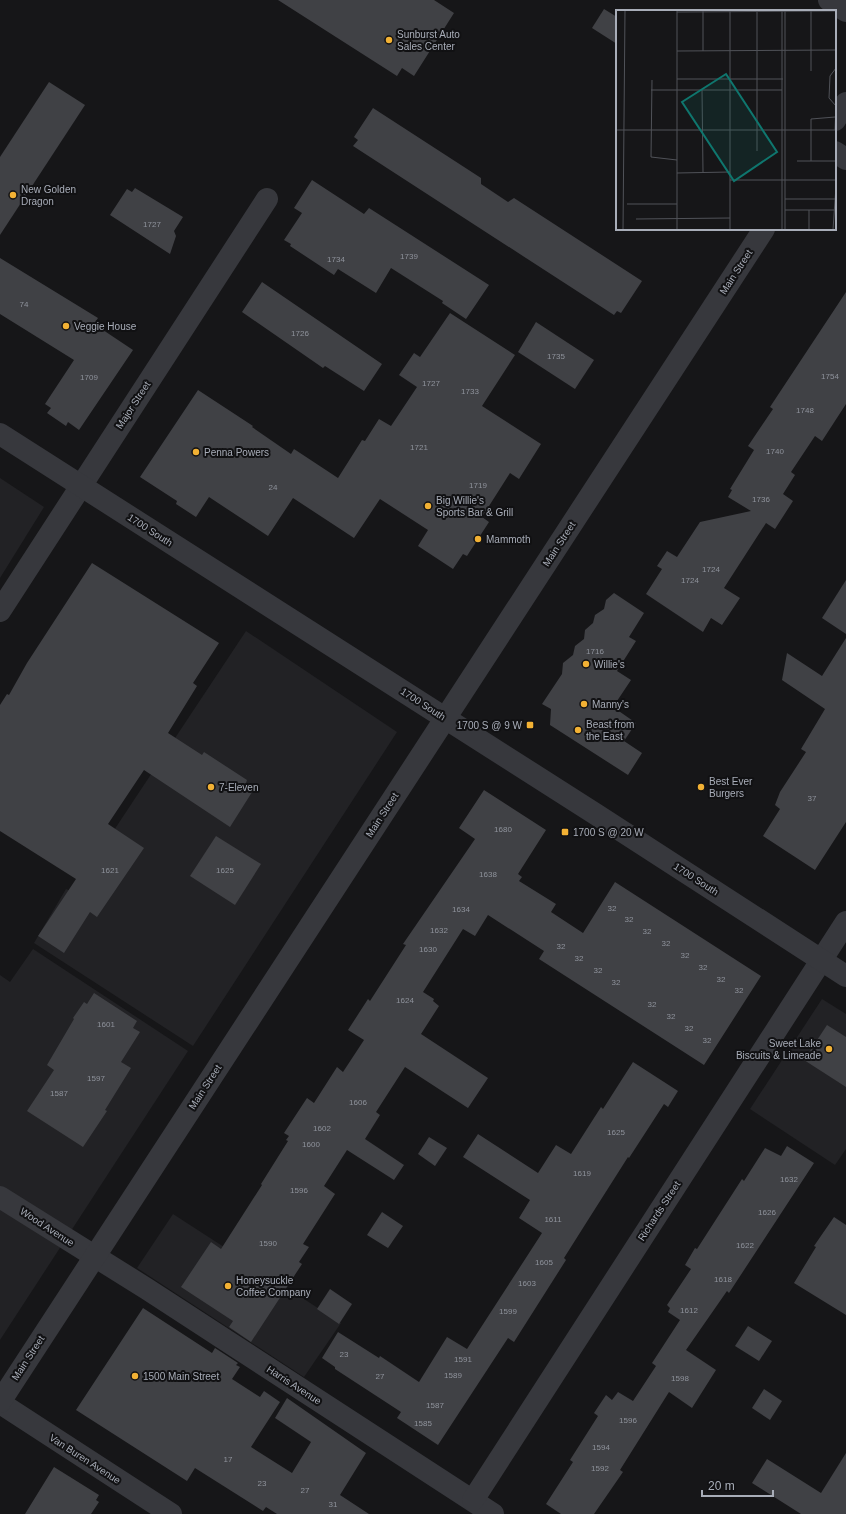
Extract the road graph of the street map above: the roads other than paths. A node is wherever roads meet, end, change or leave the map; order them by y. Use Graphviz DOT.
graph roads {
  1 [pos="829,0"];
  2 [pos="846,11"];
  3 [pos="846,104"];
  4 [pos="836,119"];
  5 [pos="836,153"];
  6 [pos="846,159"];
  7 [pos="267,199"];
  8 [pos="763,230"];
  9 [pos="0,434"];
  10 [pos="82,486"];
  11 [pos="0,611"];
  12 [pos="445,718"];
  13 [pos="846,922"];
  14 [pos="821,960"];
  15 [pos="846,976"];
  16 [pos="0,1197"];
  17 [pos="94,1257"];
  18 [pos="0,1402"];
  19 [pos="472,1500"];
  20 [pos="171,1514"];
  21 [pos="493,1514"];
  1 -- 2 [label="street"];
  3 -- 4 [label="street"];
  5 -- 6 [label="street"];
  7 -- 10 [label="street, Major Street"];
  8 -- 12 [label="street, Main Street"];
  9 -- 10 [label="street, 1700 South"];
  10 -- 11 [label="street, Major Street"];
  10 -- 12 [label="street, 1700 South"];
  12 -- 14 [label="street, 1700 South"];
  12 -- 17 [label="street, Main Street"];
  13 -- 14 [label="street, Richards Street"];
  14 -- 15 [label="street, 1700 South"];
  14 -- 19 [label="street, Richards Street"];
  16 -- 17 [label="street, Wood Avenue"];
  17 -- 18 [label="street, Main Street"];
  17 -- 19 [label="street, Harris Avenue"];
  18 -- 20 [label="street, Van Buren Avenue"];
  19 -- 21 [label="street, Harris Avenue"];
}
